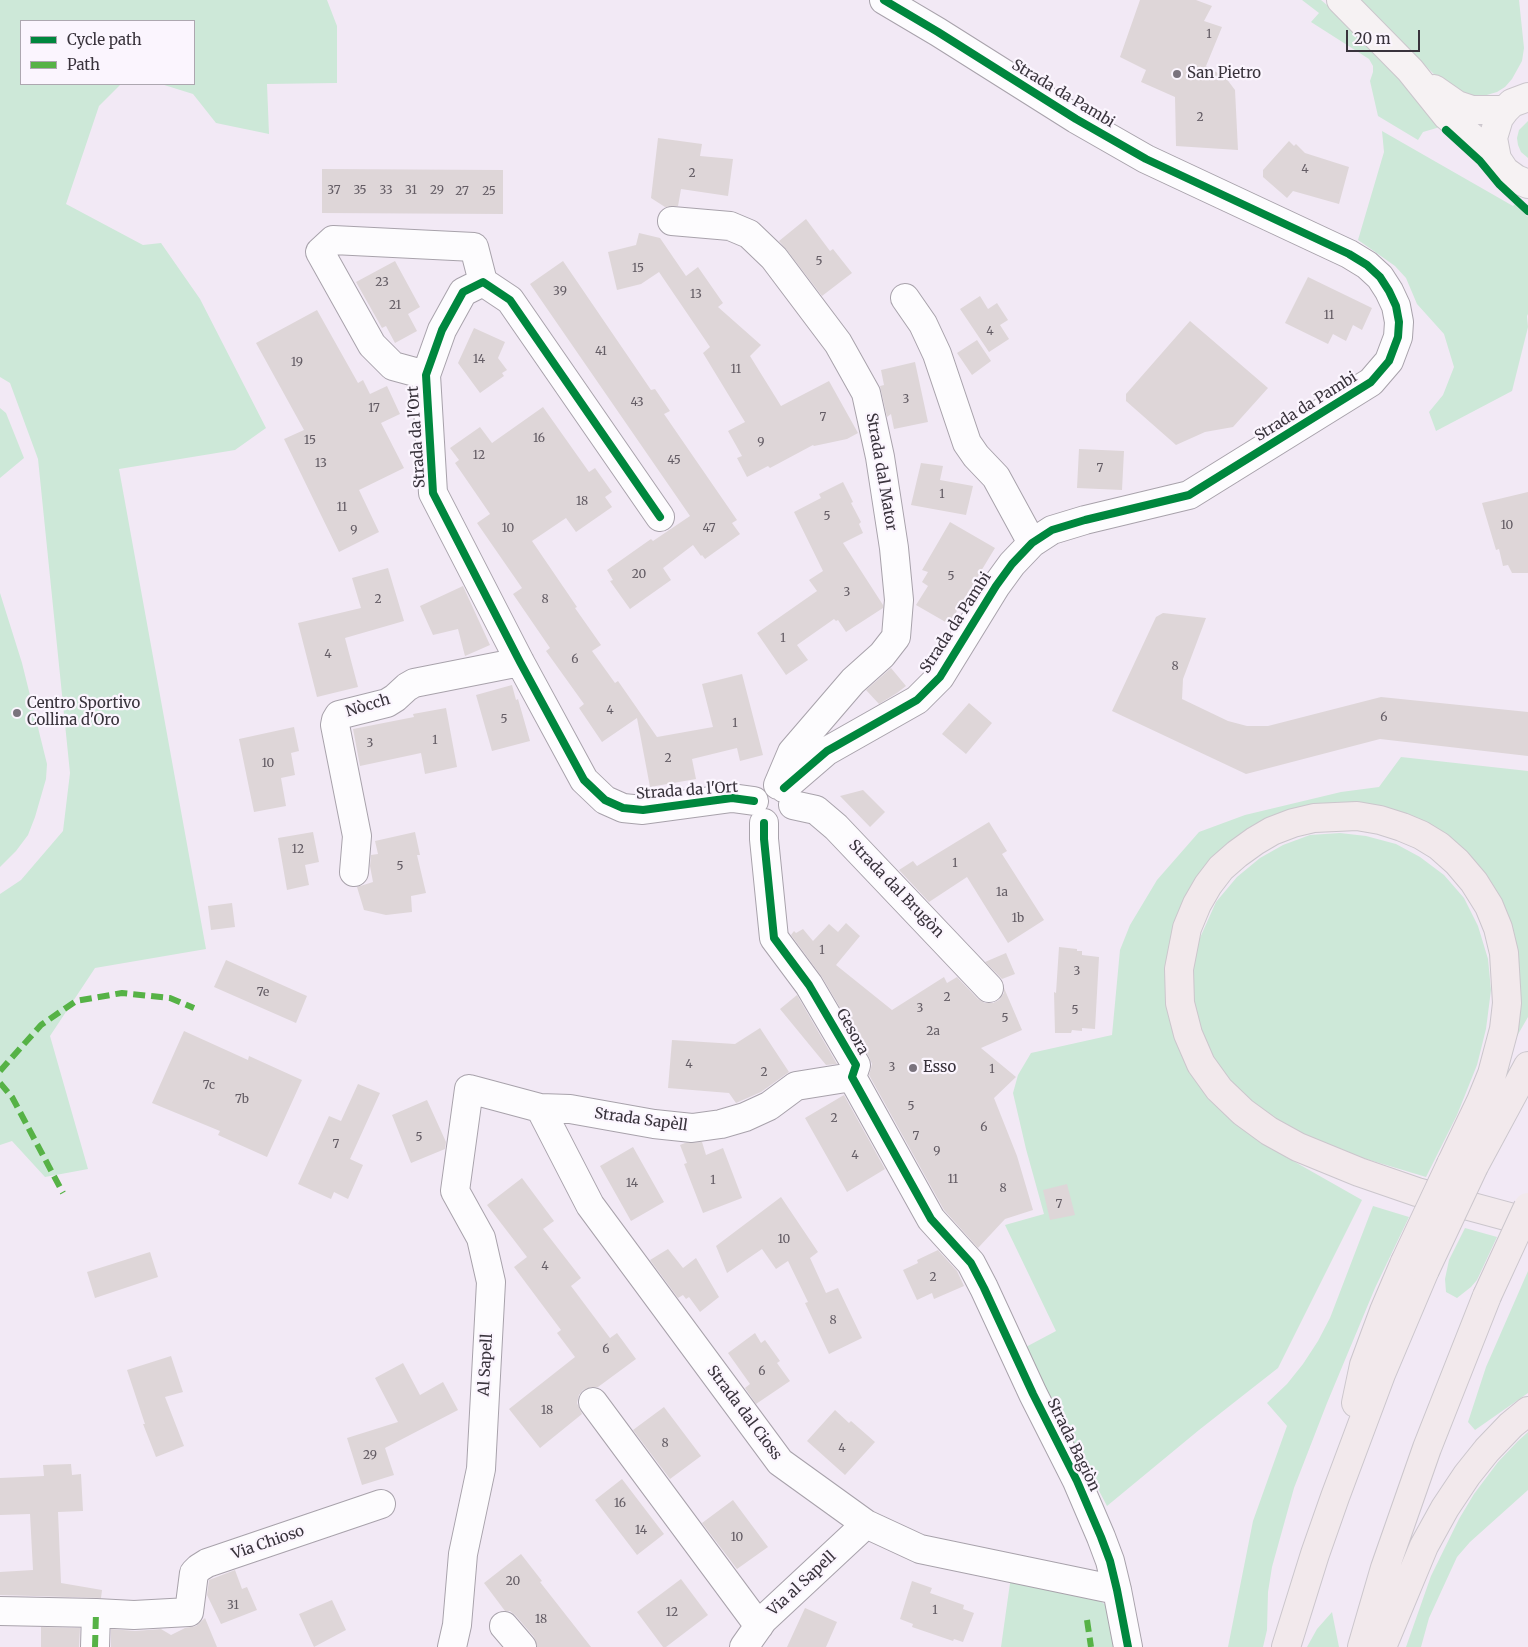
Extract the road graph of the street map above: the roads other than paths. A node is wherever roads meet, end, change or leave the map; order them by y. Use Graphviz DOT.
graph roads {
  1 [pos="884,0"];
  2 [pos="1341,0"];
  3 [pos="1410,70"];
  4 [pos="1520,98"];
  5 [pos="1497,159"];
  6 [pos="1528,184"];
  7 [pos="672,220"];
  8 [pos="483,282"];
  9 [pos="905,298"];
  10 [pos="426,375"];
  11 [pos="660,516"];
  12 [pos="1032,544"];
  13 [pos="520,662"];
  14 [pos="785,793"];
  15 [pos="759,812"];
  16 [pos="354,872"];
  17 [pos="989,988"];
  18 [pos="1528,1066"];
  19 [pos="852,1077"];
  20 [pos="468,1089"];
  21 [pos="540,1108"];
  22 [pos="1463,1165"];
  23 [pos="1528,1208"];
  24 [pos="1528,1222"];
  25 [pos="971,1263"];
  26 [pos="593,1402"];
  27 [pos="1528,1411"];
  28 [pos="381,1504"];
  29 [pos="866,1524"];
  30 [pos="1117,1590"];
  31 [pos="0,1611"];
  32 [pos="96,1613"];
  33 [pos="504,1626"];
  34 [pos="752,1636"];
  35 [pos="95,1647"];
  36 [pos="452,1647"];
  37 [pos="522,1647"];
  38 [pos="1128,1647"];
  39 [pos="1286,1647"];
  40 [pos="1362,1647"];
  41 [pos="1382,1647"];
  1 -- 12 [label="street, Strada da Pambi"];
  2 -- 3 [label="main road"];
  3 -- 4 [label="main road"];
  3 -- 5 [label="main road"];
  4 -- 5 [label="main road"];
  5 -- 6 [label="main road"];
  7 -- 14 [label="street, Strada dal Mator"];
  8 -- 10 [label="street, Strada da l'Ort"];
  8 -- 10 [label="street, Strada da l'Ort"];
  8 -- 11 [label="street"];
  9 -- 12 [label="street"];
  10 -- 13 [label="street, Strada da l'Ort"];
  12 -- 14 [label="street, Strada da Pambi"];
  13 -- 15 [label="street, Strada da l'Ort"];
  13 -- 16 [label="street, Nòcch"];
  14 -- 15 [label="street"];
  14 -- 15 [label="street"];
  14 -- 17 [label="street, Strada dal Brugòn"];
  15 -- 19 [label="street, Gesora"];
  18 -- 22 [label="highway"];
  19 -- 21 [label="street, Strada Sapèll"];
  19 -- 25 [label="street, Gesora"];
  20 -- 21 [label="street, Strada Sapèll"];
  20 -- 36 [label="street, Al Sapell"];
  21 -- 29 [label="street, Strada dal Cioss"];
  22 -- 24 [label="highway"];
  22 -- 39 [label="highway, bridge"];
  23 -- 40 [label="highway, bridge"];
  25 -- 30 [label="street, Strada Bagiòn"];
  26 -- 34 [label="street"];
  27 -- 41 [label="highway"];
  28 -- 32 [label="street, Via Chioso"];
  29 -- 30 [label="street, Strada dal Cioss"];
  29 -- 34 [label="street, Via al Sapell"];
  30 -- 38 [label="street, Strada Bagiòn"];
  31 -- 32 [label="street"];
  32 -- 35 [label="street"];
  33 -- 37 [label="street"];
}
